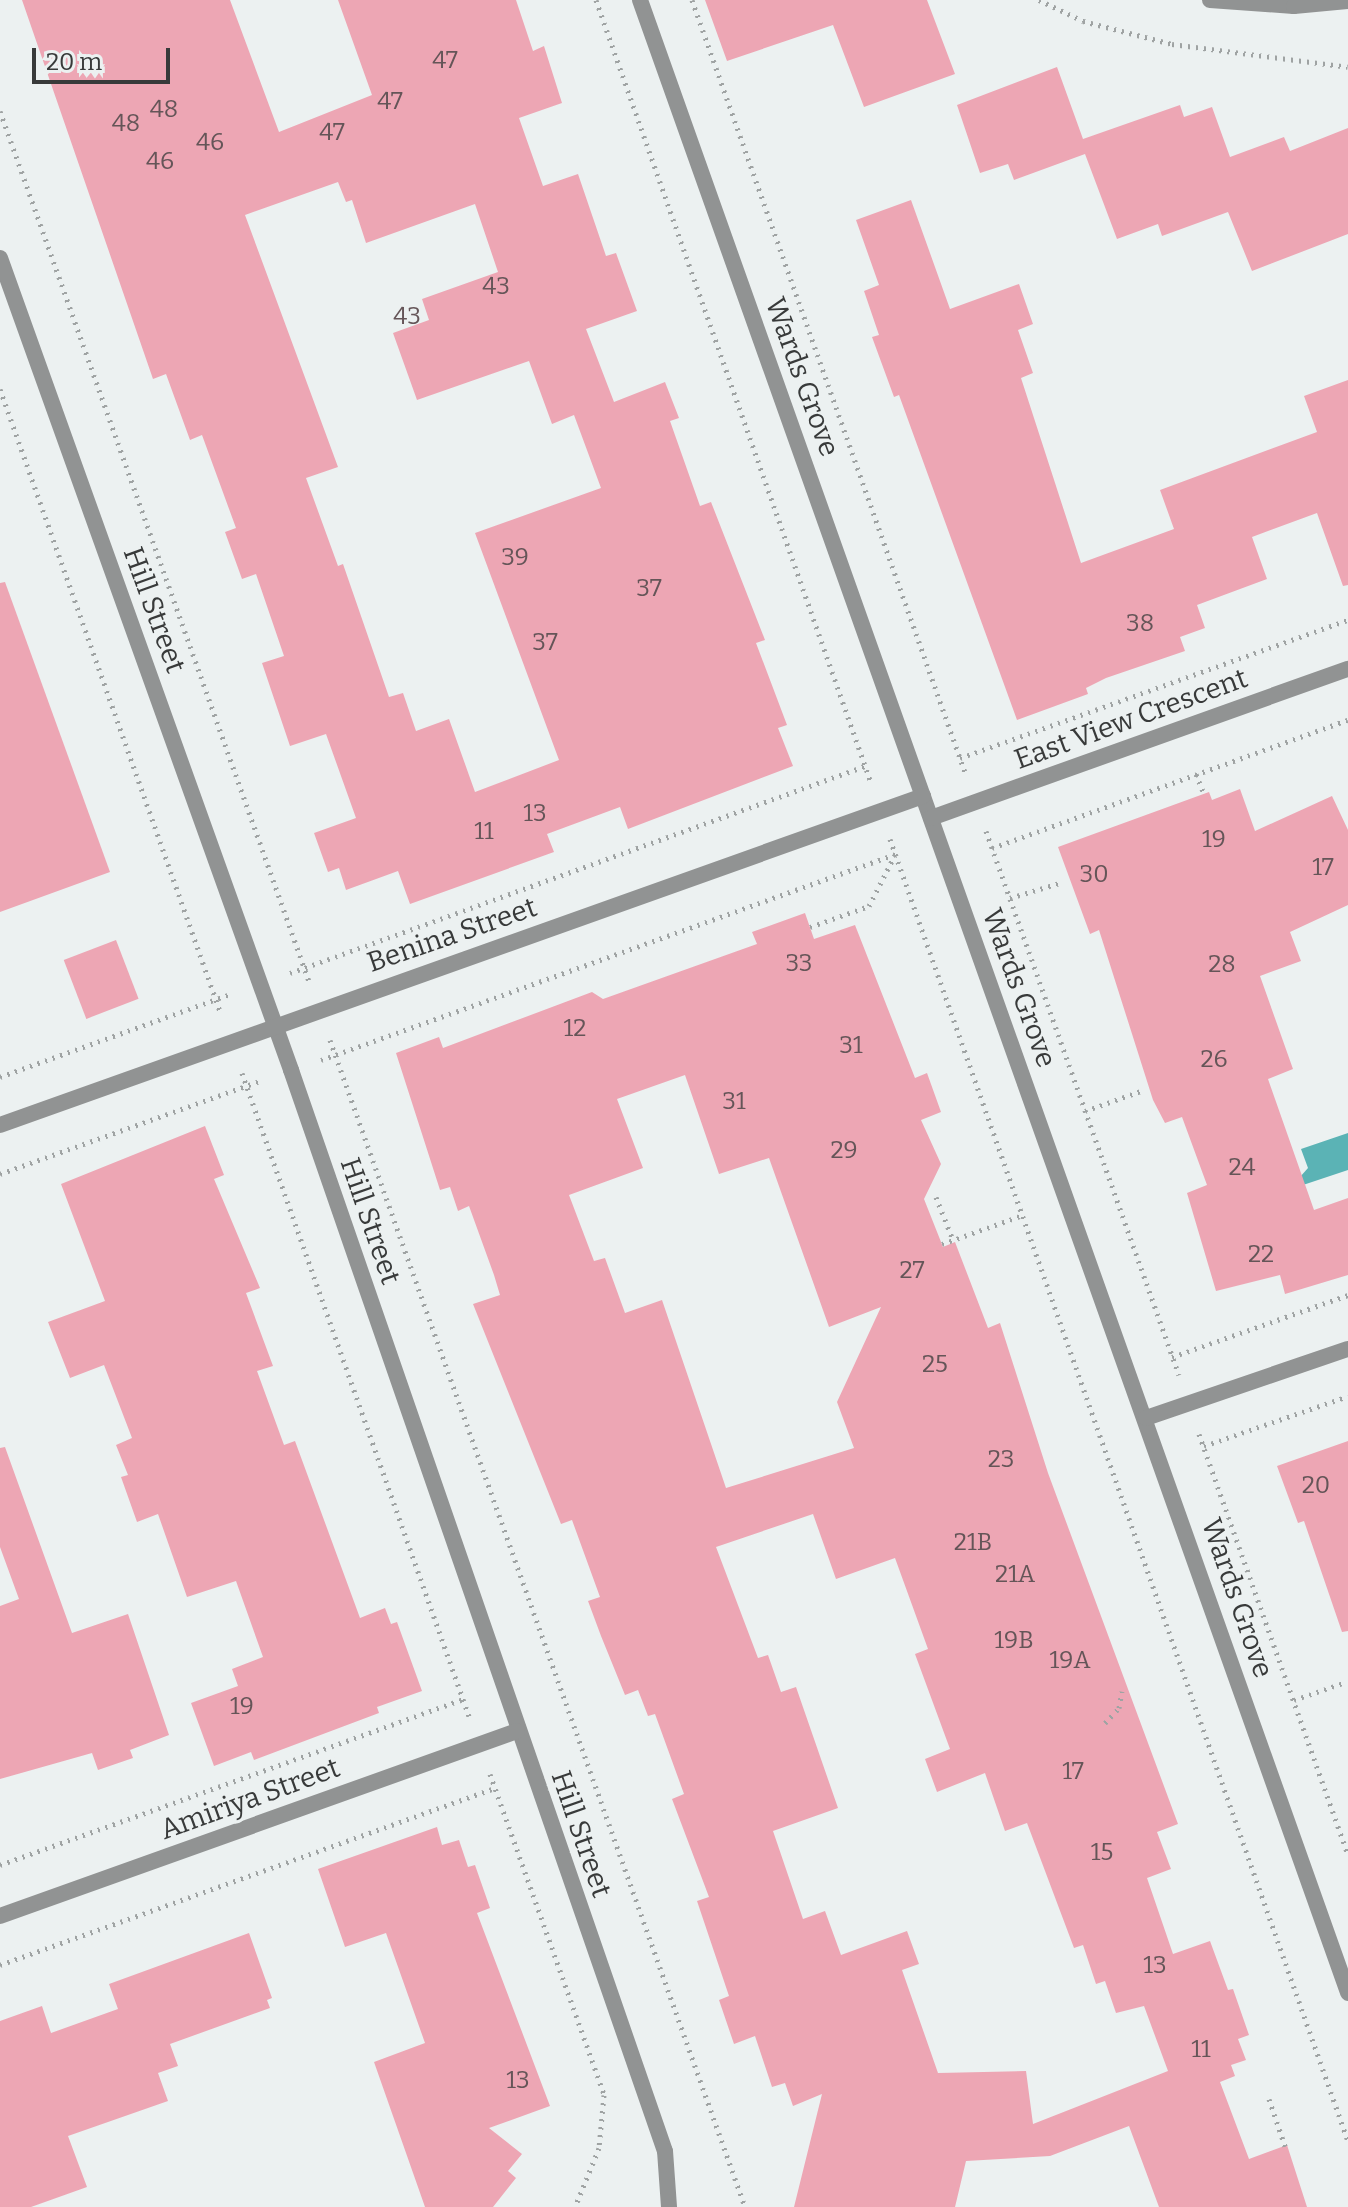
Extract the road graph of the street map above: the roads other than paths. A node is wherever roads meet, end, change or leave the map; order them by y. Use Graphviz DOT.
graph roads {
  1 [pos="640,0"];
  2 [pos="1210,0"];
  3 [pos="1348,1"];
  4 [pos="1,264"];
  5 [pos="1348,669"];
  6 [pos="923,796"];
  7 [pos="931,818"];
  8 [pos="275,1025"];
  9 [pos="0,1125"];
  10 [pos="1348,1349"];
  11 [pos="1146,1418"];
  12 [pos="517,1731"];
  13 [pos="0,1916"];
  14 [pos="1348,1993"];
  15 [pos="669,2207"];
  1 -- 6 [label="street, Wards Grove"];
  2 -- 3 [label="street"];
  4 -- 8 [label="street, Hill Street"];
  5 -- 7 [label="street, East View Crescent"];
  6 -- 7 [label="street, Wards Grove"];
  6 -- 8 [label="street, Benina Street"];
  7 -- 11 [label="street, Wards Grove"];
  8 -- 9 [label="street, Benina Street"];
  8 -- 12 [label="street, Hill Street"];
  10 -- 11 [label="street"];
  11 -- 14 [label="street, Wards Grove"];
  12 -- 13 [label="street, Amiriya Street"];
  12 -- 15 [label="street, Hill Street"];
}
